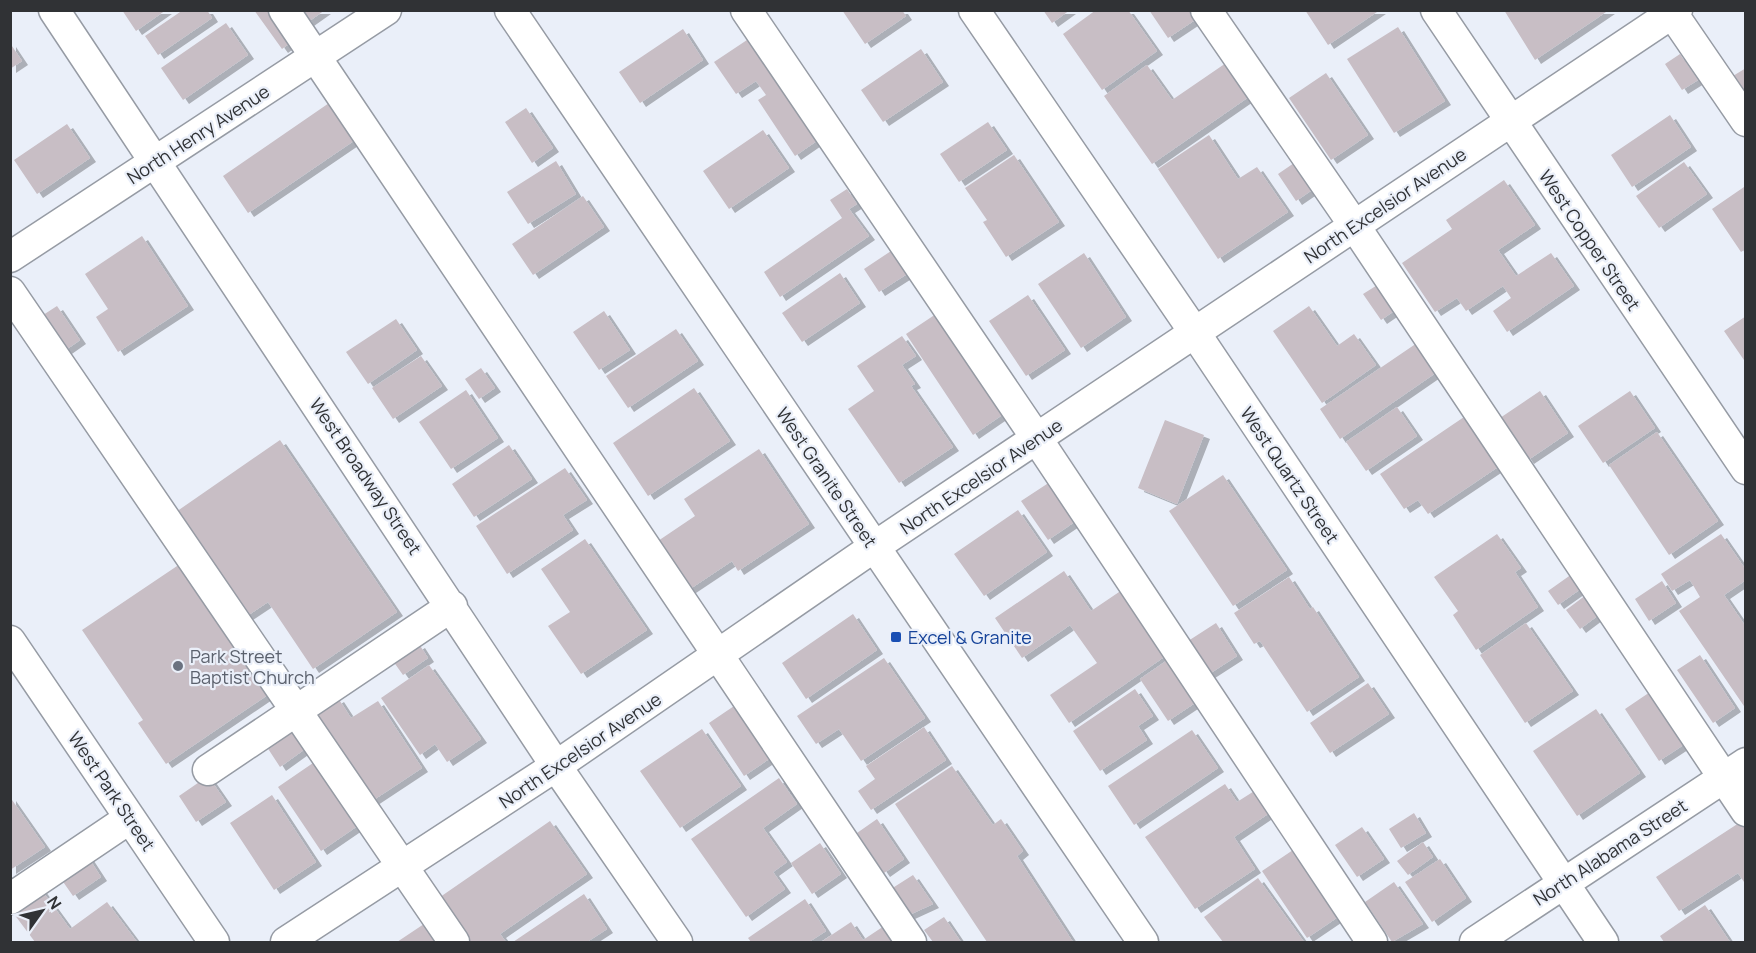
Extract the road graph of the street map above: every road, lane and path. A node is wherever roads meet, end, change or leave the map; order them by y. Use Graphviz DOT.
graph roads {
  1 [pos="54,10"];
  2 [pos="284,10"];
  3 [pos="386,10"];
  4 [pos="510,10"];
  5 [pos="746,10"];
  6 [pos="974,10"];
  7 [pos="1206,10"];
  8 [pos="1436,10"];
  9 [pos="1673,12"];
  10 [pos="316,57"];
  11 [pos="1746,121"];
  12 [pos="1510,122"];
  13 [pos="157,162"];
  14 [pos="1354,225"];
  15 [pos="10,257"];
  16 [pos="10,292"];
  17 [pos="1195,333"];
  18 [pos="1037,438"];
  19 [pos="1746,468"];
  20 [pos="874,547"];
  21 [pos="452,606"];
  22 [pos="10,641"];
  23 [pos="719,655"];
  24 [pos="296,711"];
  25 [pos="556,766"];
  26 [pos="208,770"];
  27 [pos="1734,770"];
  28 [pos="1746,811"];
  29 [pos="130,818"];
  30 [pos="403,867"];
  31 [pos="1562,883"];
  32 [pos="10,899"];
  33 [pos="214,942"];
  34 [pos="286,942"];
  35 [pos="454,942"];
  36 [pos="677,942"];
  37 [pos="911,942"];
  38 [pos="1143,942"];
  39 [pos="1372,942"];
  40 [pos="1475,942"];
  41 [pos="1603,942"];
  1 -- 13 [label="street, West Broadway Street"];
  2 -- 10 [label="street"];
  3 -- 10 [label="street, North Henry Avenue"];
  4 -- 20 [label="street, West Granite Street"];
  5 -- 18 [label="street"];
  6 -- 17 [label="street, West Quartz Street"];
  7 -- 14 [label="street"];
  8 -- 12 [label="street, West Copper Street"];
  9 -- 11 [label="street"];
  9 -- 12 [label="street, North Excelsior Avenue"];
  10 -- 13 [label="street, North Henry Avenue"];
  10 -- 23 [label="street"];
  12 -- 14 [label="street, North Excelsior Avenue"];
  12 -- 19 [label="street, West Copper Street"];
  13 -- 15 [label="street, North Henry Avenue"];
  13 -- 21 [label="street, West Broadway Street"];
  14 -- 17 [label="street, North Excelsior Avenue"];
  14 -- 27 [label="street"];
  16 -- 24 [label="street"];
  17 -- 18 [label="street, North Excelsior Avenue"];
  17 -- 31 [label="street, West Quartz Street"];
  18 -- 20 [label="street, North Excelsior Avenue"];
  18 -- 39 [label="street"];
  20 -- 23 [label="street, North Excelsior Avenue"];
  20 -- 38 [label="street, West Granite Street"];
  21 -- 24 [label="street"];
  21 -- 25 [label="street, West Broadway Street"];
  22 -- 29 [label="street, West Park Street"];
  23 -- 25 [label="street, North Excelsior Avenue"];
  23 -- 37 [label="street"];
  24 -- 26 [label="street"];
  24 -- 30 [label="street"];
  25 -- 30 [label="street, North Excelsior Avenue"];
  25 -- 36 [label="street, West Broadway Street"];
  27 -- 28 [label="street"];
  27 -- 31 [label="street, North Alabama Street"];
  29 -- 32 [label="street"];
  29 -- 33 [label="street, West Park Street"];
  30 -- 34 [label="street, North Excelsior Avenue"];
  30 -- 35 [label="street"];
  31 -- 40 [label="street, North Alabama Street"];
  31 -- 41 [label="street, West Quartz Street"];
}
